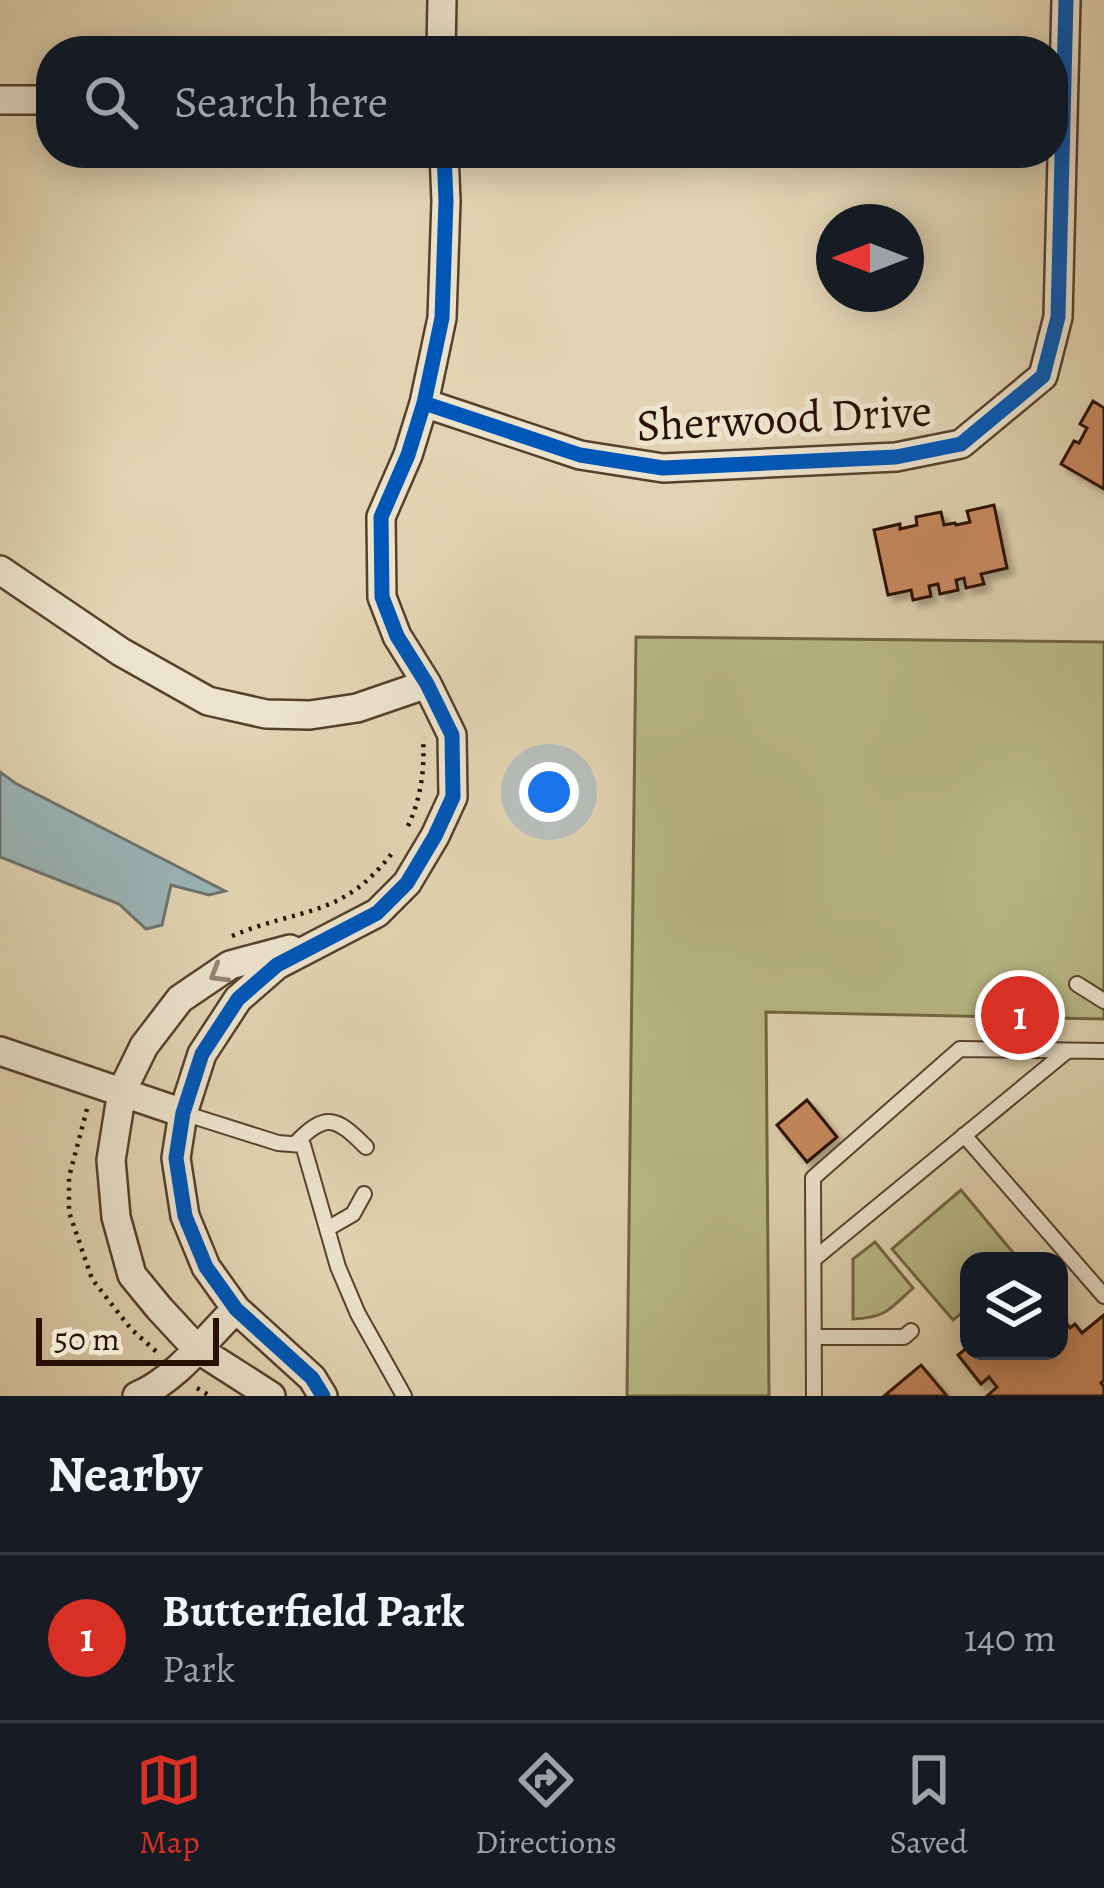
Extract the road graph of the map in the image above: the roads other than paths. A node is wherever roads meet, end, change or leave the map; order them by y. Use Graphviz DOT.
graph roads {
  1 [pos="442,0"];
  2 [pos="1066,0"];
  3 [pos="441,36"];
  4 [pos="1063,36"];
  5 [pos="0,100"];
  6 [pos="36,100"];
  7 [pos="445,168"];
  8 [pos="1058,168"];
  9 [pos="424,403"];
  10 [pos="0,570"];
  11 [pos="428,684"];
  12 [pos="328,938"];
  13 [pos="1076,984"];
  14 [pos="1104,1001"];
  15 [pos="0,1051"];
  16 [pos="1067,1051"];
  17 [pos="1104,1051"];
  18 [pos="122,1091"];
  19 [pos="183,1113"];
  20 [pos="964,1135"];
  21 [pos="295,1144"];
  22 [pos="366,1147"];
  23 [pos="364,1194"];
  24 [pos="327,1229"];
  25 [pos="814,1259"];
  26 [pos="1104,1296"];
  27 [pos="236,1309"];
  28 [pos="911,1331"];
  29 [pos="814,1337"];
  30 [pos="196,1348"];
  31 [pos="137,1396"];
  32 [pos="272,1396"];
  33 [pos="323,1396"];
  34 [pos="404,1396"];
  35 [pos="814,1396"];
  1 -- 3 [label="street"];
  2 -- 4 [label="street, Sherwood Drive"];
  5 -- 6 [label="street"];
  7 -- 9 [label="street"];
  8 -- 9 [label="street, Sherwood Drive"];
  9 -- 11 [label="street"];
  10 -- 11 [label="street"];
  11 -- 12 [label="street"];
  12 -- 18 [label="street, one-way"];
  12 -- 19 [label="street"];
  13 -- 14 [label="lane"];
  15 -- 18 [label="street"];
  16 -- 17 [label="lane"];
  16 -- 20 [label="lane"];
  16 -- 25 [label="lane"];
  18 -- 19 [label="street"];
  18 -- 30 [label="street"];
  19 -- 21 [label="lane"];
  19 -- 27 [label="street"];
  20 -- 25 [label="lane"];
  20 -- 26 [label="lane"];
  21 -- 22 [label="lane"];
  21 -- 24 [label="lane"];
  23 -- 24 [label="lane"];
  24 -- 34 [label="lane"];
  25 -- 29 [label="lane"];
  27 -- 30 [label="street"];
  27 -- 33 [label="street"];
  28 -- 29 [label="lane"];
  29 -- 35 [label="lane"];
  30 -- 31 [label="street"];
  30 -- 32 [label="street"];
}
